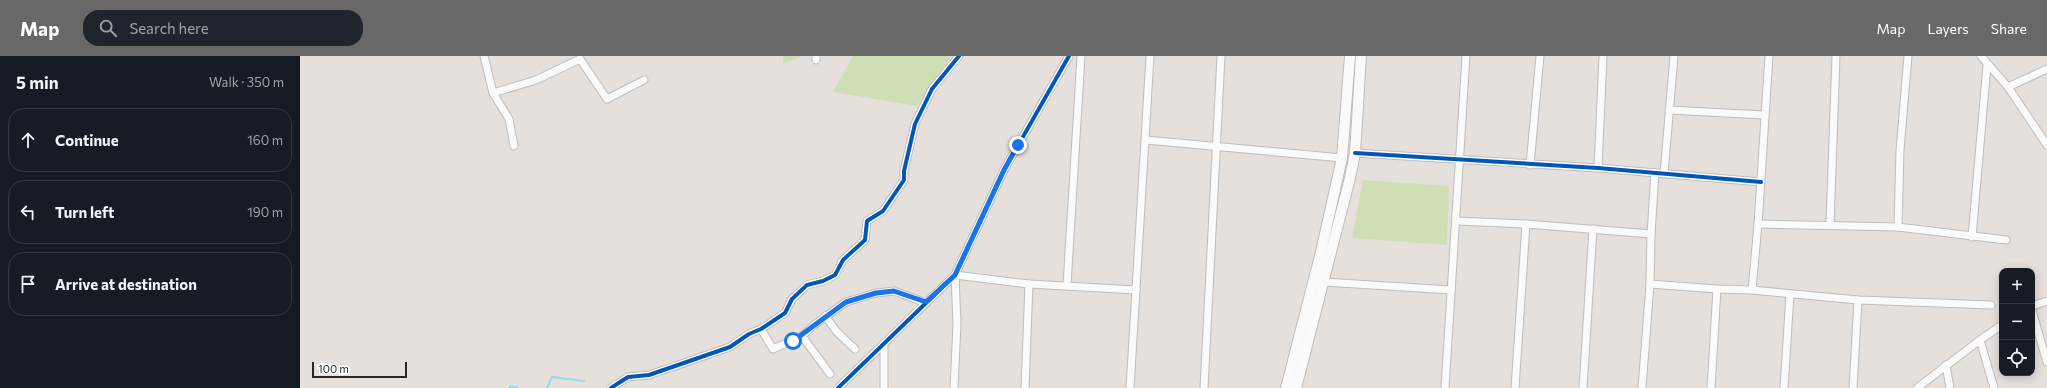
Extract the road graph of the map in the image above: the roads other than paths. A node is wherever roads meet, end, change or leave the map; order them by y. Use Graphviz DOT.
graph roads {
  1 [pos="484,56"];
  2 [pos="959,56"];
  3 [pos="1069,56"];
  4 [pos="1081,56"];
  5 [pos="1150,56"];
  6 [pos="1221,56"];
  7 [pos="1350,56"];
  8 [pos="1361,56"];
  9 [pos="1466,56"];
  10 [pos="1540,56"];
  11 [pos="1603,56"];
  12 [pos="1674,56"];
  13 [pos="1769,56"];
  14 [pos="1836,56"];
  15 [pos="1908,56"];
  16 [pos="1981,56"];
  17 [pos="1987,65"];
  18 [pos="2047,69"];
  19 [pos="644,80"];
  20 [pos="2008,87"];
  21 [pos="493,93"];
  22 [pos="1669,110"];
  23 [pos="1764,114"];
  24 [pos="2044,133"];
  25 [pos="1146,140"];
  26 [pos="2047,145"];
  27 [pos="514,146"];
  28 [pos="1217,147"];
  29 [pos="1355,153"];
  30 [pos="1342,158"];
  31 [pos="1460,159"];
  32 [pos="1530,165"];
  33 [pos="1598,168"];
  34 [pos="1655,173"];
  35 [pos="1664,174"];
  36 [pos="1761,182"];
  37 [pos="1457,221"];
  38 [pos="1526,224"];
  39 [pos="1758,224"];
  40 [pos="1830,224"];
  41 [pos="1898,227"];
  42 [pos="1593,229"];
  43 [pos="1651,234"];
  44 [pos="1972,237"];
  45 [pos="2006,240"];
  46 [pos="955,275"];
  47 [pos="1324,282"];
  48 [pos="1029,284"];
  49 [pos="1650,284"];
  50 [pos="1067,285"];
  51 [pos="1717,289"];
  52 [pos="1136,290"];
  53 [pos="1451,290"];
  54 [pos="1752,290"];
  55 [pos="1790,294"];
  56 [pos="1858,300"];
  57 [pos="2047,300"];
  58 [pos="926,302"];
  59 [pos="1991,305"];
  60 [pos="2035,305"];
  61 [pos="825,316"];
  62 [pos="2035,321"];
  63 [pos="1999,327"];
  64 [pos="761,330"];
  65 [pos="802,336"];
  66 [pos="1980,340"];
  67 [pos="884,346"];
  68 [pos="855,349"];
  69 [pos="2047,362"];
  70 [pos="1946,365"];
  71 [pos="830,374"];
  72 [pos="610,388"];
  73 [pos="838,388"];
  74 [pos="884,388"];
  75 [pos="954,388"];
  76 [pos="1025,388"];
  77 [pos="1130,388"];
  78 [pos="1204,388"];
  79 [pos="1286,388"];
  80 [pos="1296,388"];
  81 [pos="1445,388"];
  82 [pos="1516,388"];
  83 [pos="1583,388"];
  84 [pos="1642,388"];
  85 [pos="1711,388"];
  86 [pos="1784,388"];
  87 [pos="1853,388"];
  88 [pos="1916,388"];
  89 [pos="1950,388"];
  90 [pos="1994,388"];
  1 -- 21 [label="street"];
  2 -- 64 [label="street"];
  3 -- 46 [label="street"];
  4 -- 50 [label="street"];
  5 -- 25 [label="street"];
  6 -- 28 [label="street"];
  7 -- 30 [label="main road"];
  8 -- 29 [label="main road"];
  9 -- 31 [label="street"];
  10 -- 32 [label="street"];
  11 -- 33 [label="street"];
  12 -- 22 [label="street"];
  13 -- 23 [label="street"];
  14 -- 40 [label="street"];
  15 -- 41 [label="street"];
  16 -- 17 [label="street"];
  17 -- 20 [label="street"];
  17 -- 44 [label="street"];
  18 -- 20 [label="street"];
  19 -- 21 [label="street"];
  20 -- 24 [label="street"];
  21 -- 27 [label="street"];
  22 -- 23 [label="street"];
  22 -- 35 [label="street"];
  23 -- 36 [label="street"];
  24 -- 26 [label="street"];
  25 -- 28 [label="street"];
  25 -- 52 [label="street"];
  28 -- 30 [label="street"];
  28 -- 78 [label="street"];
  29 -- 31 [label="street"];
  29 -- 47 [label="main road"];
  30 -- 79 [label="main road"];
  31 -- 32 [label="street"];
  31 -- 37 [label="street"];
  32 -- 33 [label="street"];
  33 -- 34 [label="street"];
  34 -- 35 [label="street"];
  34 -- 43 [label="street"];
  35 -- 36 [label="street"];
  36 -- 39 [label="street"];
  37 -- 38 [label="street"];
  37 -- 53 [label="street"];
  38 -- 42 [label="street"];
  38 -- 82 [label="street"];
  39 -- 40 [label="street"];
  39 -- 54 [label="street"];
  40 -- 41 [label="street"];
  41 -- 44 [label="street"];
  42 -- 43 [label="street"];
  42 -- 83 [label="street"];
  43 -- 49 [label="street"];
  44 -- 45 [label="street"];
  46 -- 48 [label="street"];
  46 -- 58 [label="street"];
  46 -- 75 [label="street"];
  47 -- 53 [label="street"];
  47 -- 80 [label="main road"];
  48 -- 50 [label="street"];
  48 -- 76 [label="street"];
  49 -- 51 [label="street"];
  49 -- 84 [label="street"];
  50 -- 52 [label="street"];
  51 -- 54 [label="street"];
  51 -- 85 [label="street"];
  52 -- 77 [label="street"];
  53 -- 81 [label="street"];
  54 -- 55 [label="street"];
  55 -- 56 [label="street"];
  55 -- 86 [label="street"];
  56 -- 59 [label="street"];
  56 -- 87 [label="street"];
  57 -- 60 [label="street"];
  58 -- 61 [label="street"];
  58 -- 67 [label="street"];
  61 -- 65 [label="street"];
  61 -- 68 [label="street"];
  62 -- 69 [label="street"];
  63 -- 66 [label="street"];
  64 -- 65 [label="street"];
  64 -- 72 [label="street"];
  65 -- 71 [label="street"];
  66 -- 70 [label="street"];
  66 -- 90 [label="street"];
  67 -- 73 [label="street"];
  67 -- 74 [label="street"];
  70 -- 88 [label="street"];
  70 -- 89 [label="street"];
}
